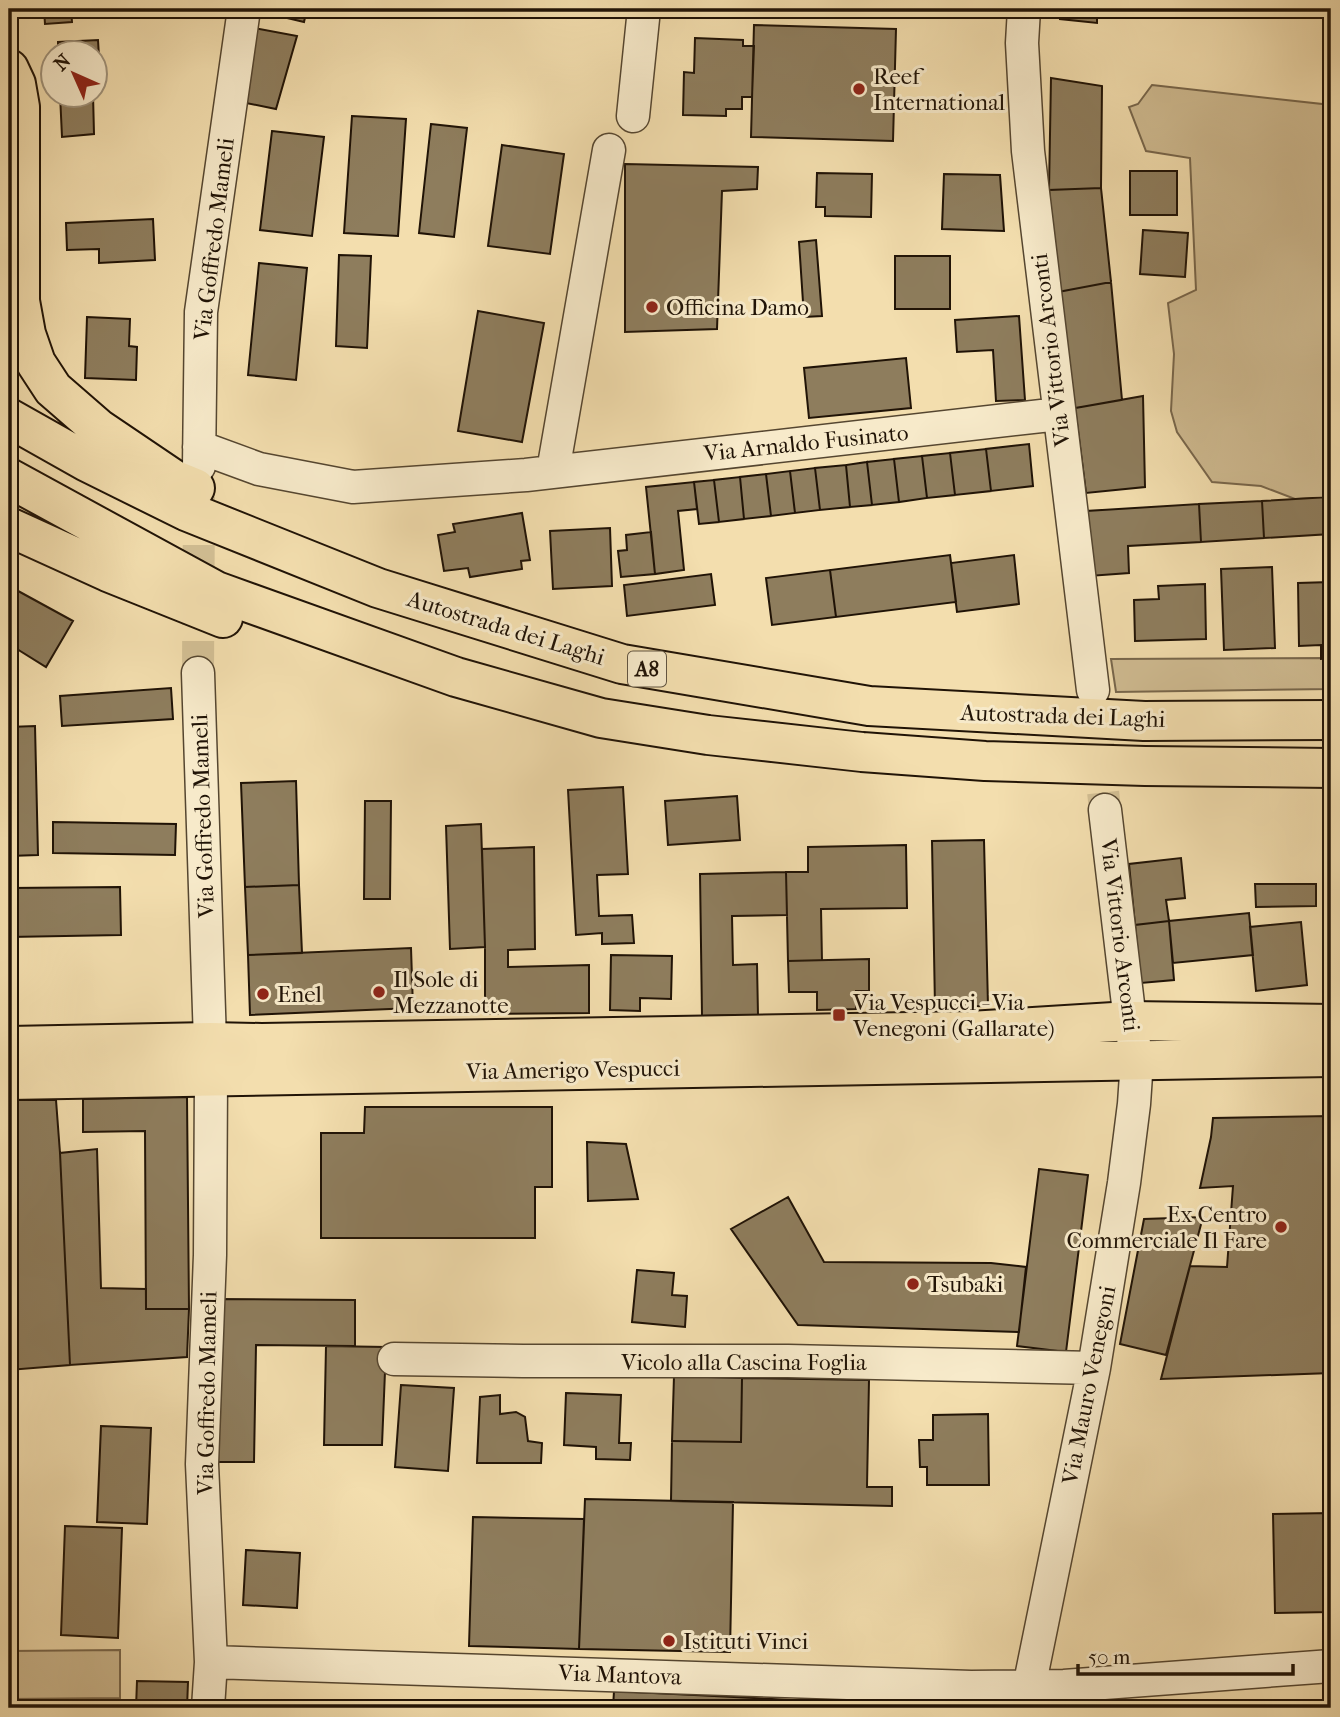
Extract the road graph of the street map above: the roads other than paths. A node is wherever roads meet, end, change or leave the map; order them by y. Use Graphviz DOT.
graph roads {
  1 [pos="244,9"];
  2 [pos="644,9"];
  3 [pos="1024,9"];
  4 [pos="9,69"];
  5 [pos="633,116"];
  6 [pos="609,150"];
  7 [pos="1059,414"];
  8 [pos="9,418"];
  9 [pos="199,459"];
  10 [pos="553,471"];
  11 [pos="9,478"];
  12 [pos="9,527"];
  13 [pos="198,673"];
  14 [pos="456,677"];
  15 [pos="1093,690"];
  16 [pos="869,706"];
  17 [pos="1331,720"];
  18 [pos="1331,768"];
  19 [pos="1105,810"];
  20 [pos="1130,1021"];
  21 [pos="1331,1024"];
  22 [pos="9,1046"];
  23 [pos="1331,1057"];
  24 [pos="210,1060"];
  25 [pos="1137,1060"];
  26 [pos="9,1080"];
  27 [pos="394,1359"];
  28 [pos="1094,1368"];
  29 [pos="211,1661"];
  30 [pos="1331,1666"];
  31 [pos="1027,1697"];
  32 [pos="208,1708"];
  1 -- 9 [label="street, Via Goffredo Mameli"];
  2 -- 5 [label="street"];
  3 -- 7 [label="street, Via Vittorio Arconti"];
  4 -- 16 [label="main road"];
  6 -- 10 [label="street"];
  7 -- 10 [label="street, Via Arnaldo Fusinato"];
  7 -- 15 [label="street, Via Vittorio Arconti"];
  8 -- 16 [label="main road, Autostrada dei Laghi / A8"];
  9 -- 10 [label="street, Via Arnaldo Fusinato"];
  11 -- 14 [label="main road, Autostrada dei Laghi"];
  12 -- 14 [label="main road"];
  13 -- 24 [label="street, Via Goffredo Mameli"];
  14 -- 18 [label="main road, Autostrada dei Laghi"];
  16 -- 17 [label="main road, Autostrada dei Laghi / A8"];
  19 -- 20 [label="street, Via Vittorio Arconti"];
  20 -- 21 [label="main road, Via Amerigo Vespucci"];
  20 -- 24 [label="main road, Via Amerigo Vespucci"];
  20 -- 25 [label="street, Via Vittorio Arconti"];
  22 -- 24 [label="main road, Via Amerigo Vespucci"];
  23 -- 25 [label="main road, Via Amerigo Vespucci"];
  24 -- 25 [label="main road, Via Amerigo Vespucci"];
  24 -- 26 [label="main road, Via Amerigo Vespucci"];
  24 -- 29 [label="street, Via Goffredo Mameli"];
  25 -- 28 [label="street, Via Mauro Venegoni"];
  27 -- 28 [label="street, Vicolo alla Cascina Foglia"];
  28 -- 31 [label="street, Via Mauro Venegoni"];
  29 -- 31 [label="street, Via Mantova"];
  29 -- 32 [label="street, Via Goffredo Mameli"];
  30 -- 31 [label="street, Via Mantova"];
}
